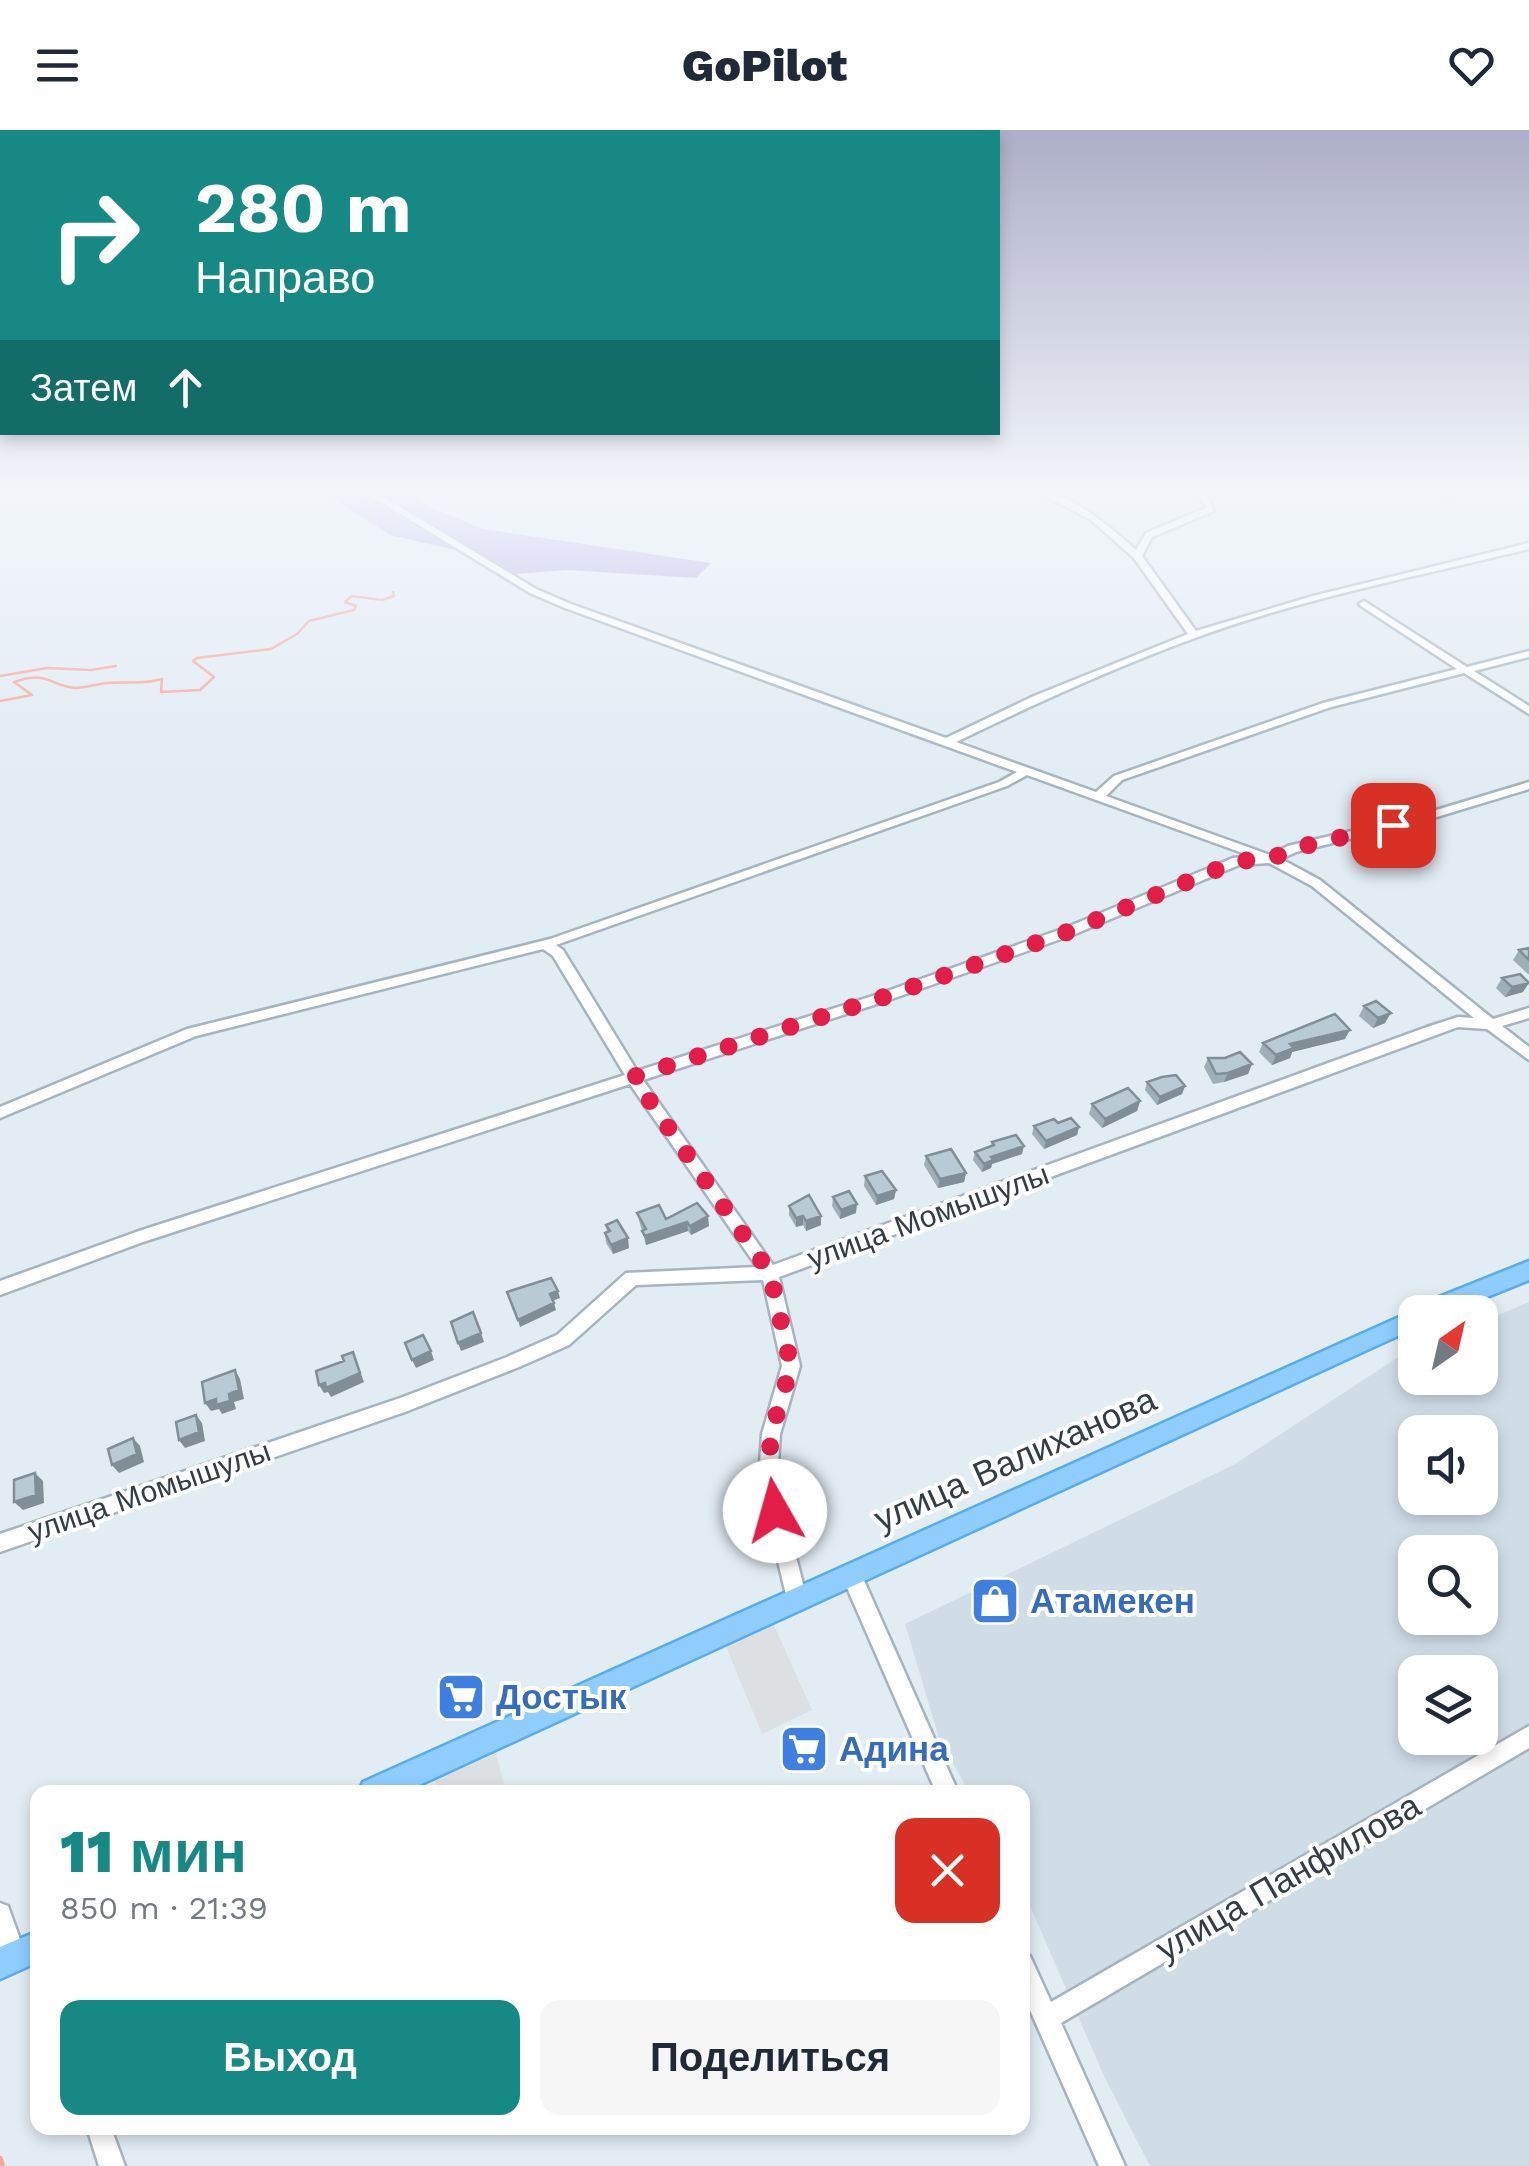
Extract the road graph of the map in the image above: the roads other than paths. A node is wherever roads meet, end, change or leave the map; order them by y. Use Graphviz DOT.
graph roads {
  1 [pos="521,585"];
  2 [pos="1158,585"];
  3 [pos="1369,585"];
  4 [pos="1364,604"];
  5 [pos="1194,635"];
  6 [pos="1529,654"];
  7 [pos="1467,670"];
  8 [pos="1529,712"];
  9 [pos="947,742"];
  10 [pos="1027,770"];
  11 [pos="1529,785"];
  12 [pos="1099,796"];
  13 [pos="1271,859"];
  14 [pos="545,944"];
  15 [pos="1529,1013"];
  16 [pos="1491,1024"];
  17 [pos="1529,1055"];
  18 [pos="633,1077"];
  19 [pos="0,1114"];
  20 [pos="1529,1270"];
  21 [pos="770,1273"];
  22 [pos="0,1288"];
  23 [pos="1469,1295"];
  24 [pos="1398,1326"];
  25 [pos="0,1542"];
  26 [pos="851,1574"];
  27 [pos="797,1599"];
  28 [pos="1529,1736"];
  29 [pos="388,1785"];
  30 [pos="943,1785"];
  31 [pos="0,1914"];
  32 [pos="24,1956"];
  33 [pos="1030,1981"];
  34 [pos="1047,2018"];
  35 [pos="101,2135"];
  36 [pos="112,2166"];
  37 [pos="1112,2166"];
  1 -- 9 [label="street"];
  2 -- 5 [label="street"];
  3 -- 5 [label="street"];
  4 -- 7 [label="street"];
  5 -- 9 [label="street"];
  6 -- 7 [label="street"];
  7 -- 8 [label="street"];
  7 -- 12 [label="street"];
  9 -- 10 [label="street"];
  10 -- 12 [label="street"];
  10 -- 14 [label="street"];
  11 -- 13 [label="street"];
  12 -- 13 [label="street"];
  13 -- 16 [label="street"];
  13 -- 18 [label="street"];
  14 -- 18 [label="street"];
  14 -- 19 [label="street"];
  15 -- 16 [label="street, улица Момышулы"];
  16 -- 17 [label="street"];
  16 -- 21 [label="street, улица Момышулы"];
  18 -- 21 [label="street"];
  18 -- 22 [label="street"];
  20 -- 23 [label="main road"];
  21 -- 25 [label="street, улица Момышулы"];
  21 -- 27 [label="street"];
  24 -- 26 [label="main road, улица Валиханова"];
  26 -- 27 [label="main road, улица Валиханова"];
  26 -- 30 [label="street"];
  27 -- 29 [label="main road, улица Валиханова"];
  28 -- 34 [label="street, улица Панфилова"];
  31 -- 32 [label="street"];
  33 -- 34 [label="street"];
  34 -- 37 [label="street"];
  35 -- 36 [label="street"];
}
